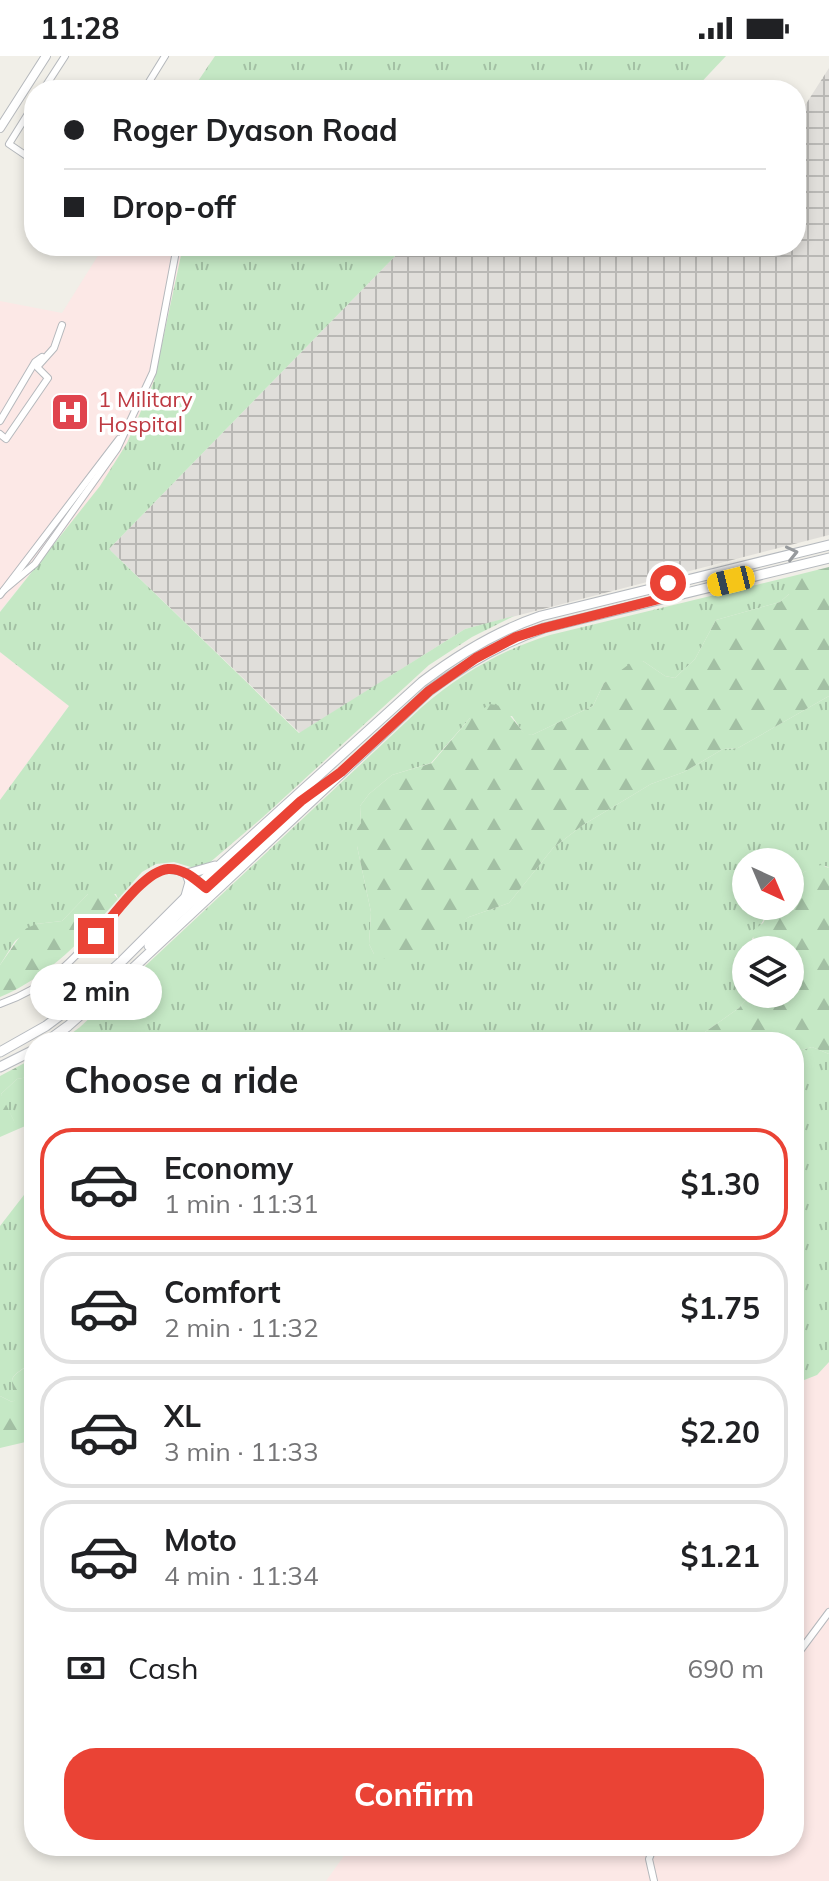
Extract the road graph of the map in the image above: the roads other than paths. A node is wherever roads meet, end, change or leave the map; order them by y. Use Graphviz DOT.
graph roads {
  1 [pos="46,56"];
  2 [pos="65,56"];
  3 [pos="165,56"];
  4 [pos="31,80"];
  5 [pos="49,80"];
  6 [pos="150,80"];
  7 [pos="24,90"];
  8 [pos="24,120"];
  9 [pos="0,128"];
  10 [pos="0,139"];
  11 [pos="9,144"];
  12 [pos="24,154"];
  13 [pos="175,256"];
  14 [pos="62,325"];
  15 [pos="52,350"];
  16 [pos="0,421"];
  17 [pos="0,434"];
  18 [pos="829,545"];
  19 [pos="829,558"];
  20 [pos="668,583"];
  21 [pos="2,593"];
  22 [pos="671,596"];
  23 [pos="341,772"];
  24 [pos="222,863"];
  25 [pos="187,874"];
  26 [pos="203,886"];
  27 [pos="182,902"];
  28 [pos="130,971"];
  29 [pos="0,1004"];
  30 [pos="35,1032"];
  31 [pos="60,1032"];
  32 [pos="24,1038"];
  33 [pos="0,1052"];
  34 [pos="24,1055"];
  35 [pos="0,1067"];
  36 [pos="829,1612"];
  37 [pos="804,1646"];
  38 [pos="650,1856"];
  39 [pos="654,1881"];
  1 -- 4 [label="street"];
  2 -- 5 [label="street"];
  3 -- 6 [label="street"];
  7 -- 9 [label="street"];
  8 -- 11 [label="street"];
  10 -- 11 [label="street"];
  11 -- 12 [label="street"];
  13 -- 21 [label="street"];
  14 -- 15 [label="street"];
  15 -- 16 [label="street"];
  15 -- 17 [label="street"];
  20 -- 18 [label="main road, one-way"];
  19 -- 22 [label="main road"];
  20 -- 22 [label="main road"];
  20 -- 24 [label="main road"];
  22 -- 23 [label="main road"];
  23 -- 26 [label="main road"];
  23 -- 28 [label="main road"];
  24 -- 25 [label="main road"];
  24 -- 26 [label="main road"];
  25 -- 26 [label="street"];
  25 -- 27 [label="main road"];
  25 -- 29 [label="street"];
  26 -- 27 [label="main road"];
  26 -- 28 [label="main road"];
  27 -- 30 [label="main road"];
  28 -- 31 [label="main road"];
  32 -- 33 [label="main road"];
  34 -- 35 [label="main road"];
  36 -- 37 [label="street"];
  38 -- 39 [label="street"];
}
